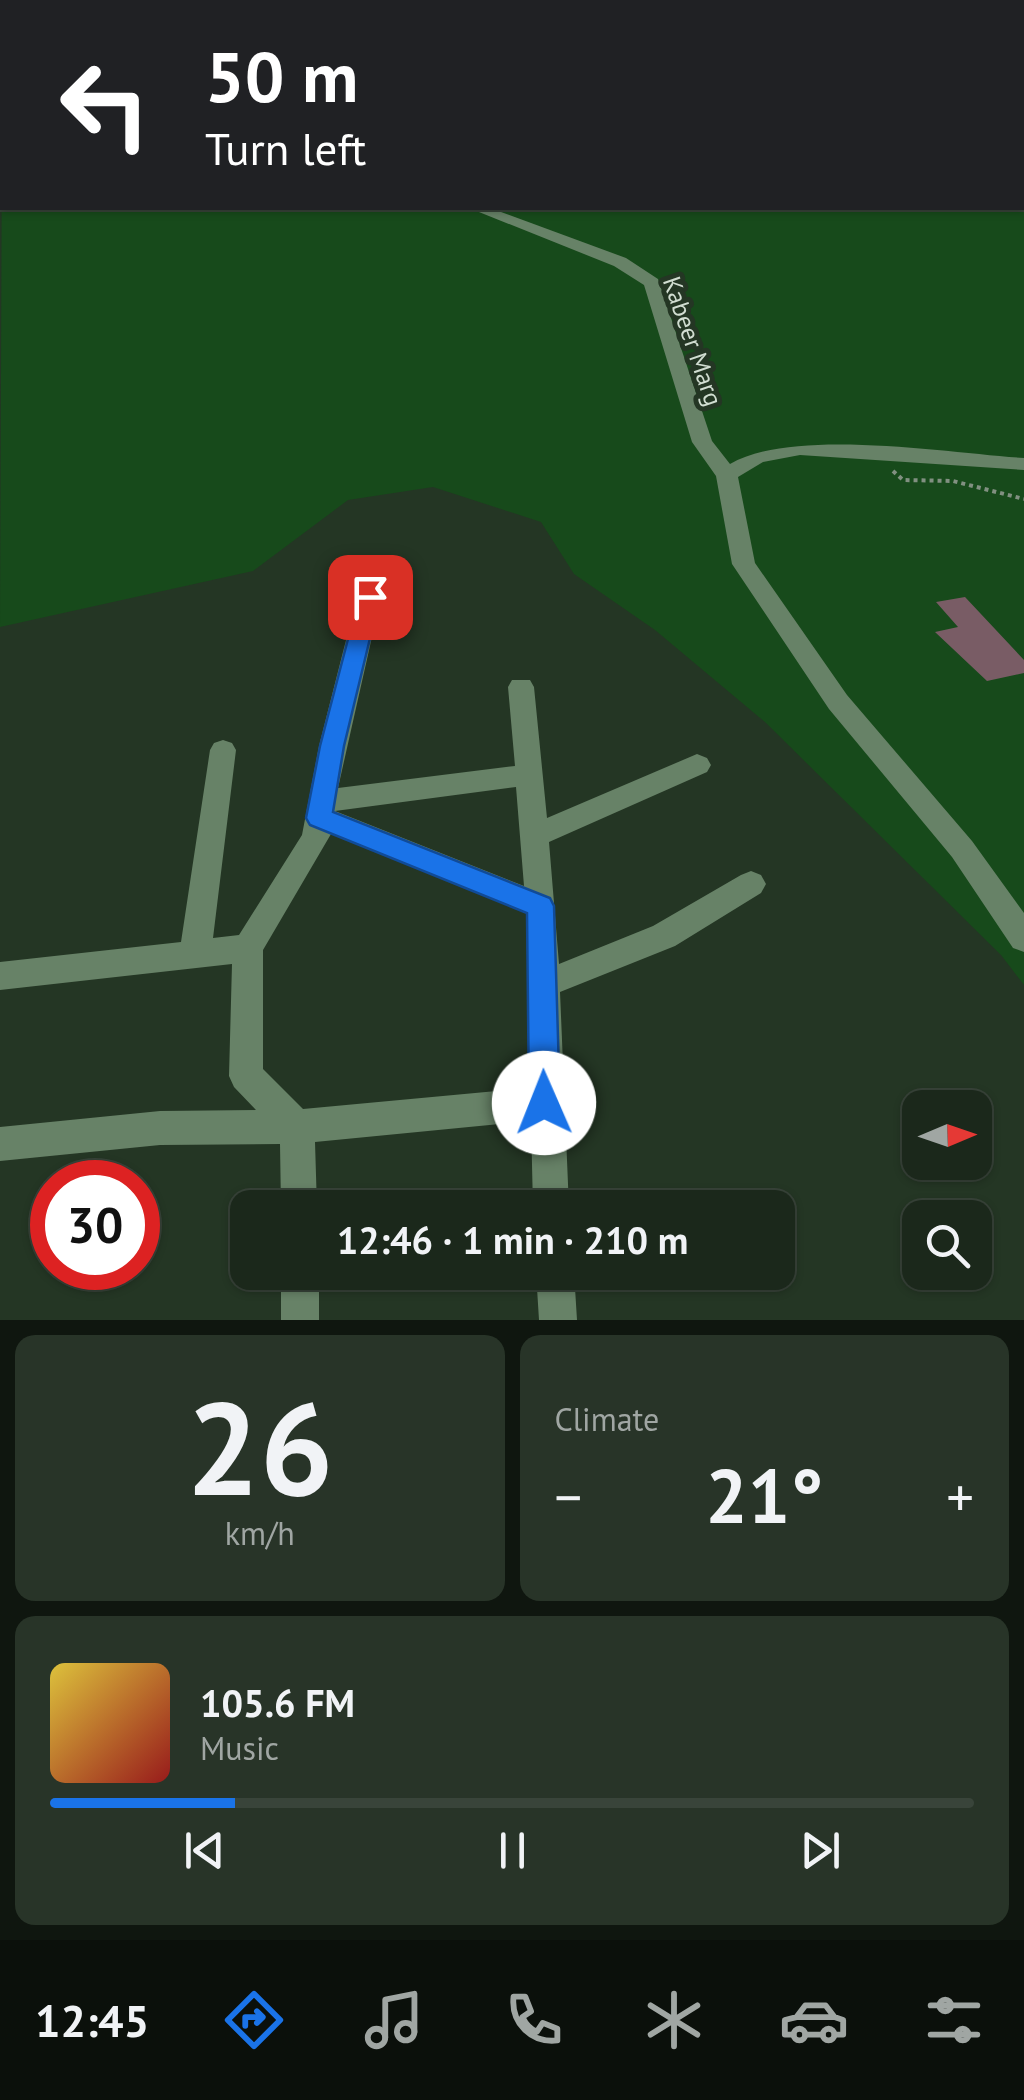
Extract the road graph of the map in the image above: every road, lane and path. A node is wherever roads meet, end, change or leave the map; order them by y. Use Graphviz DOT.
graph roads {
  1 [pos="482,210"];
  2 [pos="877,452"];
  3 [pos="1024,464"];
  4 [pos="727,474"];
  5 [pos="1024,499"];
  6 [pos="370,597"];
  7 [pos="520,687"];
  8 [pos="223,750"];
  9 [pos="697,765"];
  10 [pos="529,775"];
  11 [pos="321,810"];
  12 [pos="536,835"];
  13 [pos="751,884"];
  14 [pos="540,906"];
  15 [pos="1024,938"];
  16 [pos="248,948"];
  17 [pos="196,954"];
  18 [pos="0,976"];
  19 [pos="542,985"];
  20 [pos="544,1103"];
  21 [pos="297,1127"];
  22 [pos="0,1144"];
  23 [pos="298,1190"];
  24 [pos="550,1190"];
  25 [pos="300,1290"];
  26 [pos="556,1290"];
  27 [pos="300,1320"];
  28 [pos="558,1320"];
  1 -- 4 [label="street, Kabeer Marg"];
  2 -- 3 [label="street"];
  2 -- 4 [label="street"];
  2 -- 5 [label="path"];
  4 -- 15 [label="street"];
  6 -- 11 [label="street"];
  7 -- 10 [label="street"];
  8 -- 17 [label="street"];
  9 -- 12 [label="street"];
  10 -- 11 [label="street"];
  10 -- 12 [label="street"];
  11 -- 14 [label="street"];
  11 -- 16 [label="street"];
  12 -- 14 [label="street"];
  13 -- 19 [label="street"];
  14 -- 19 [label="street"];
  16 -- 17 [label="street"];
  16 -- 21 [label="street"];
  17 -- 18 [label="street"];
  19 -- 20 [label="street"];
  20 -- 21 [label="street"];
  20 -- 24 [label="street"];
  21 -- 22 [label="street"];
  21 -- 23 [label="street"];
  25 -- 27 [label="street"];
  26 -- 28 [label="street"];
}
